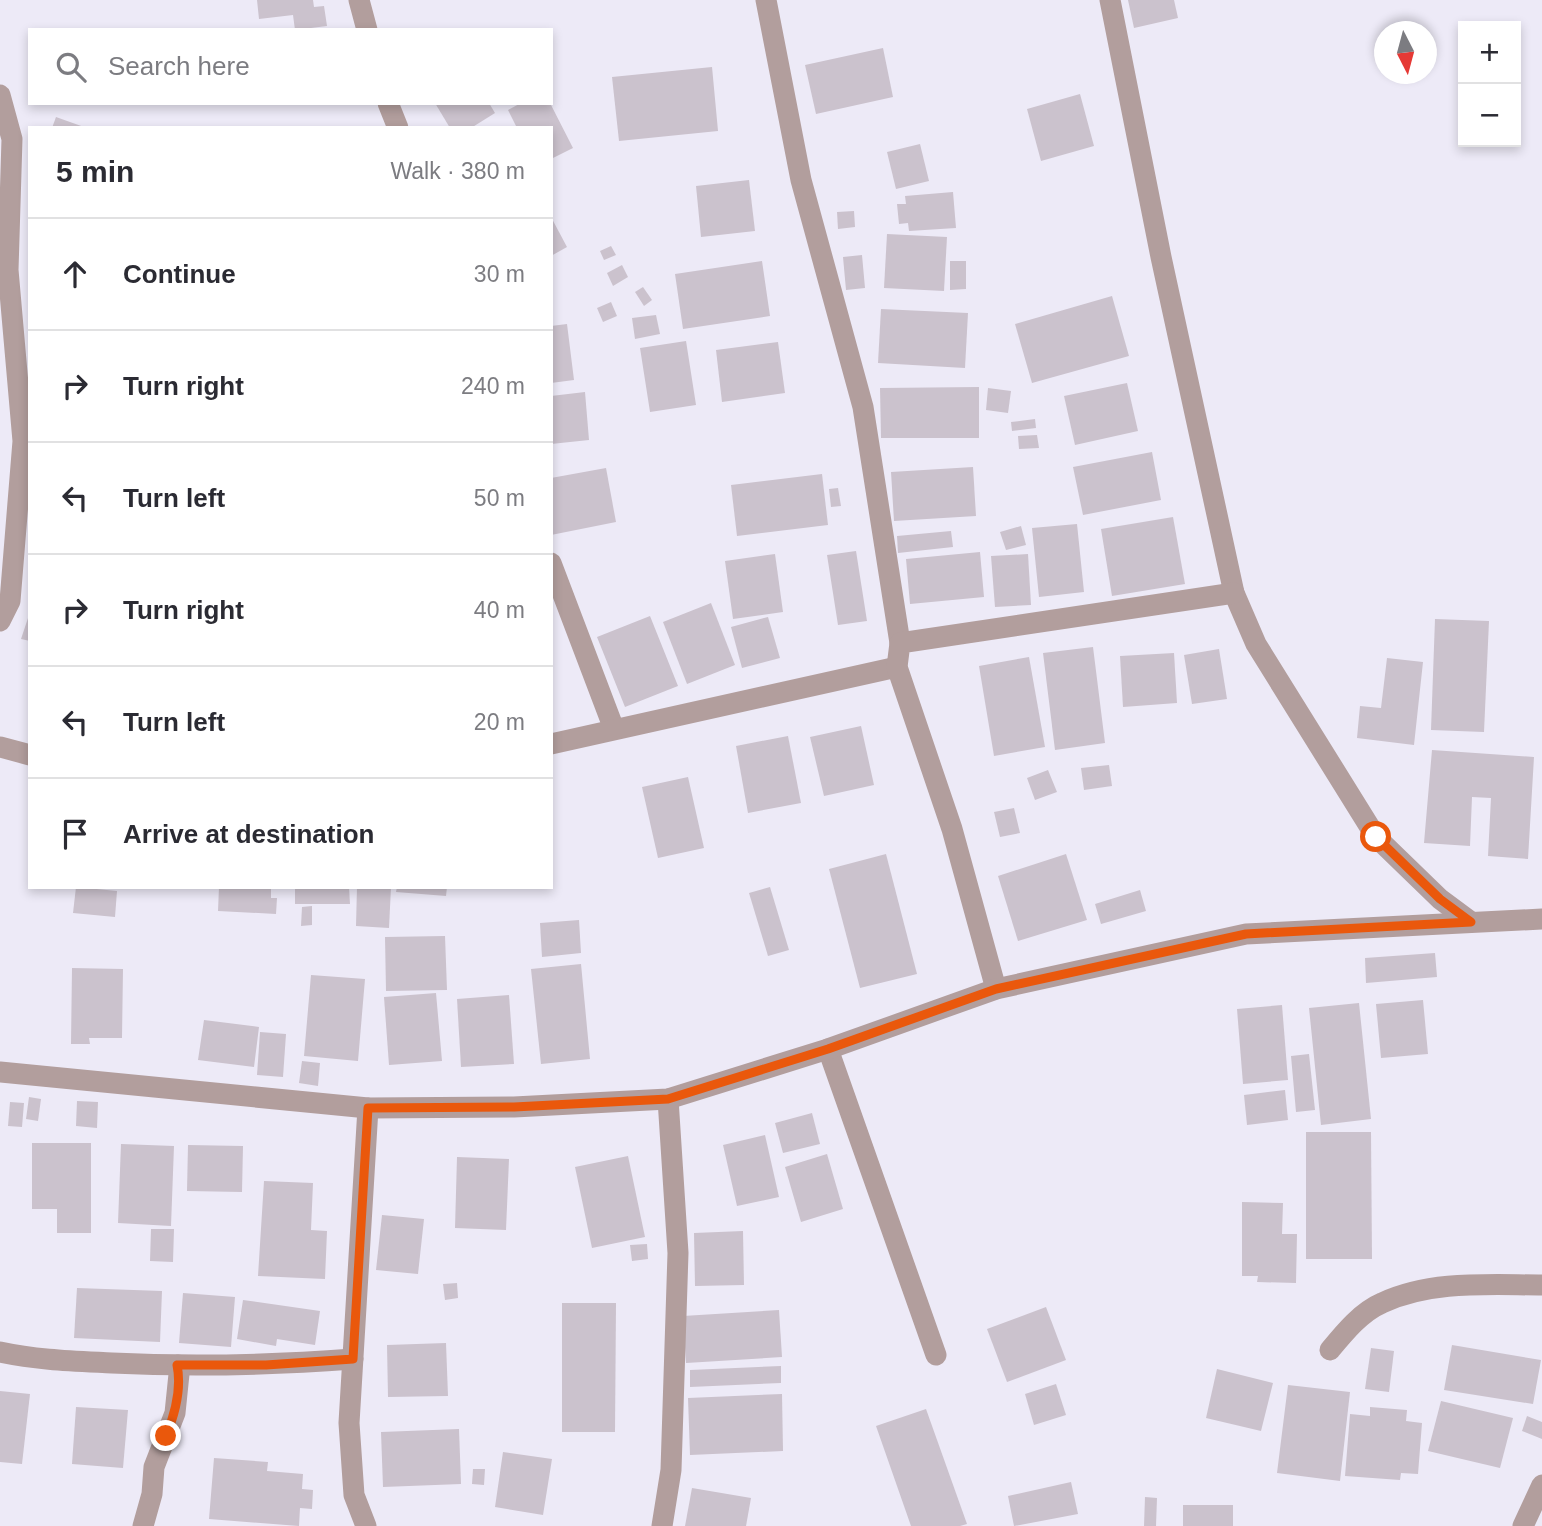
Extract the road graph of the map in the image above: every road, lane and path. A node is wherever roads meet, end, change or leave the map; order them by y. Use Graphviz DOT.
graph roads {
  1 [pos="359,0"];
  2 [pos="766,0"];
  3 [pos="1110,0"];
  4 [pos="366,28"];
  5 [pos="0,95"];
  6 [pos="389,105"];
  7 [pos="397,126"];
  8 [pos="553,568"];
  9 [pos="1234,593"];
  10 [pos="0,621"];
  11 [pos="900,643"];
  12 [pos="897,667"];
  13 [pos="614,729"];
  14 [pos="553,744"];
  15 [pos="0,747"];
  16 [pos="28,754"];
  17 [pos="1542,919"];
  18 [pos="1471,922"];
  19 [pos="996,989"];
  20 [pos="828,1049"];
  21 [pos="0,1072"];
  22 [pos="668,1099"];
  23 [pos="368,1108"];
  24 [pos="1542,1285"];
  25 [pos="1330,1350"];
  26 [pos="0,1352"];
  27 [pos="936,1356"];
  28 [pos="353,1359"];
  29 [pos="177,1365"];
  30 [pos="1542,1485"];
  31 [pos="143,1526"];
  32 [pos="366,1526"];
  33 [pos="662,1526"];
  34 [pos="1523,1526"];
  1 -- 4 [label="street"];
  2 -- 11 [label="street"];
  3 -- 9 [label="street"];
  5 -- 10 [label="street"];
  6 -- 7 [label="street"];
  8 -- 13 [label="street"];
  9 -- 11 [label="street"];
  9 -- 18 [label="street"];
  11 -- 12 [label="street"];
  12 -- 13 [label="street"];
  12 -- 19 [label="street"];
  13 -- 14 [label="street"];
  15 -- 16 [label="street"];
  17 -- 18 [label="street"];
  18 -- 19 [label="street"];
  19 -- 20 [label="street"];
  20 -- 22 [label="street"];
  20 -- 27 [label="street"];
  21 -- 23 [label="street"];
  22 -- 23 [label="street"];
  22 -- 33 [label="street"];
  23 -- 28 [label="street"];
  24 -- 25 [label="street"];
  26 -- 29 [label="street"];
  28 -- 29 [label="street"];
  28 -- 32 [label="street"];
  29 -- 31 [label="street"];
  30 -- 34 [label="street"];
}
